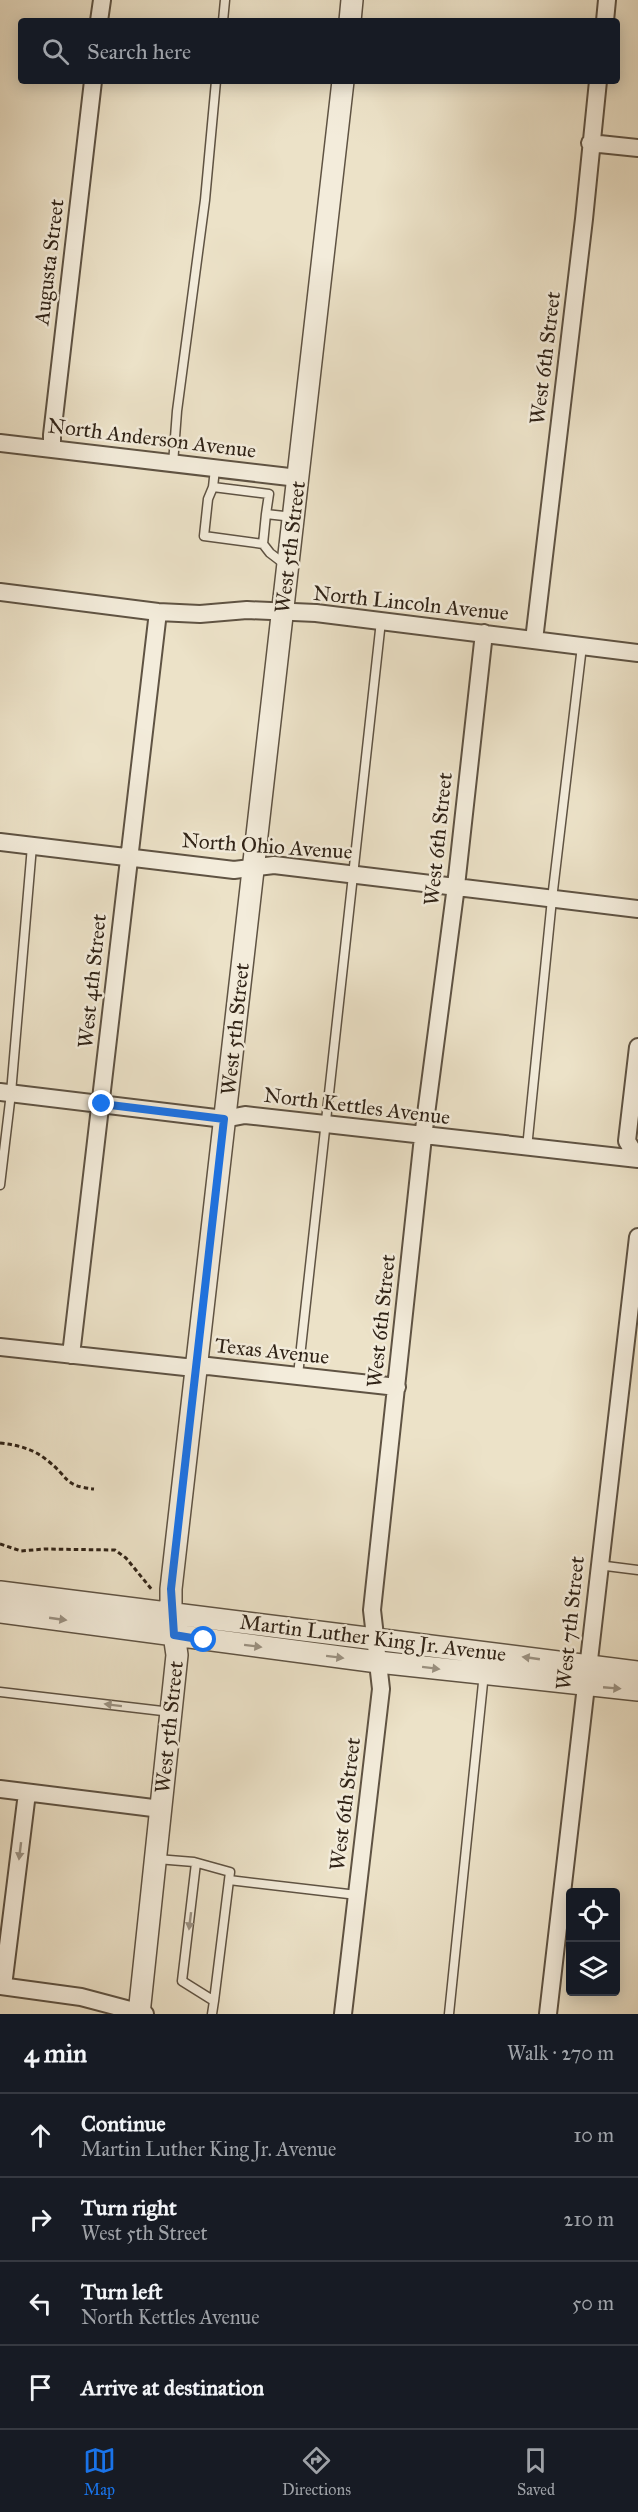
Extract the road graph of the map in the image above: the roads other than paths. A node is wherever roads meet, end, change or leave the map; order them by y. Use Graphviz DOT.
graph roads {
  1 [pos="102,0"];
  2 [pos="225,0"];
  3 [pos="352,0"];
  4 [pos="607,0"];
  5 [pos="99,18"];
  6 [pos="223,18"];
  7 [pos="350,18"];
  8 [pos="605,18"];
  9 [pos="93,84"];
  10 [pos="216,84"];
  11 [pos="343,84"];
  12 [pos="598,84"];
  13 [pos="590,143"];
  14 [pos="638,148"];
  15 [pos="0,443"];
  16 [pos="52,449"];
  17 [pos="173,464"];
  18 [pos="215,468"];
  19 [pos="253,473"];
  20 [pos="298,478"];
  21 [pos="213,487"];
  22 [pos="251,492"];
  23 [pos="266,514"];
  24 [pos="293,518"];
  25 [pos="263,543"];
  26 [pos="287,566"];
  27 [pos="0,592"];
  28 [pos="158,612"];
  29 [pos="282,613"];
  30 [pos="381,621"];
  31 [pos="484,633"];
  32 [pos="534,640"];
  33 [pos="582,646"];
  34 [pos="638,653"];
  35 [pos="0,842"];
  36 [pos="33,846"];
  37 [pos="128,856"];
  38 [pos="253,866"];
  39 [pos="354,874"];
  40 [pos="456,886"];
  41 [pos="552,898"];
  42 [pos="638,909"];
  43 [pos="638,1047"];
  44 [pos="6,1092"];
  45 [pos="102,1104"];
  46 [pos="224,1119"];
  47 [pos="325,1125"];
  48 [pos="423,1137"];
  49 [pos="526,1148"];
  50 [pos="638,1159"];
  51 [pos="0,1185"];
  52 [pos="638,1237"];
  53 [pos="0,1347"];
  54 [pos="71,1355"];
  55 [pos="196,1366"];
  56 [pos="298,1375"];
  57 [pos="397,1387"];
  58 [pos="598,1565"];
  59 [pos="638,1570"];
  60 [pos="0,1592"];
  61 [pos="0,1612"];
  62 [pos="173,1624"];
  63 [pos="376,1638"];
  64 [pos="486,1652"];
  65 [pos="378,1662"];
  66 [pos="638,1672"];
  67 [pos="484,1674"];
  68 [pos="588,1676"];
  69 [pos="638,1690"];
  70 [pos="0,1692"];
  71 [pos="171,1713"];
  72 [pos="0,1789"];
  73 [pos="27,1793"];
  74 [pos="161,1809"];
  75 [pos="155,1858"];
  76 [pos="196,1863"];
  77 [pos="229,1880"];
  78 [pos="357,1895"];
  79 [pos="2,1986"];
  80 [pos="214,2001"];
  81 [pos="141,2013"];
  82 [pos="212,2014"];
  83 [pos="343,2014"];
  84 [pos="449,2014"];
  85 [pos="548,2014"];
  1 -- 5 [label="street"];
  2 -- 6 [label="lane"];
  3 -- 7 [label="street"];
  4 -- 8 [label="street"];
  9 -- 16 [label="street, Augusta Street"];
  10 -- 17 [label="lane"];
  11 -- 20 [label="street, West 5th Street"];
  12 -- 13 [label="street, West 6th Street"];
  13 -- 14 [label="street"];
  13 -- 32 [label="street, West 6th Street"];
  15 -- 16 [label="street, North Anderson Avenue"];
  16 -- 17 [label="street, North Anderson Avenue"];
  17 -- 18 [label="street, North Anderson Avenue"];
  18 -- 19 [label="street, North Anderson Avenue"];
  18 -- 21 [label="lane"];
  19 -- 20 [label="street, North Anderson Avenue"];
  19 -- 22 [label="lane"];
  20 -- 24 [label="street, West 5th Street"];
  21 -- 22 [label="lane"];
  21 -- 25 [label="lane"];
  22 -- 23 [label="lane"];
  23 -- 24 [label="lane"];
  23 -- 25 [label="lane"];
  24 -- 26 [label="street, West 5th Street"];
  25 -- 26 [label="lane"];
  26 -- 29 [label="street, West 5th Street"];
  27 -- 28 [label="street, North Lincoln Avenue"];
  28 -- 29 [label="street, North Lincoln Avenue"];
  28 -- 37 [label="street, West 4th Street"];
  29 -- 30 [label="street, North Lincoln Avenue"];
  29 -- 38 [label="street, West 5th Street"];
  30 -- 31 [label="street, North Lincoln Avenue"];
  30 -- 39 [label="lane"];
  31 -- 32 [label="street, North Lincoln Avenue"];
  31 -- 40 [label="street, West 6th Street"];
  32 -- 33 [label="street, North Lincoln Avenue"];
  33 -- 34 [label="street, North Lincoln Avenue"];
  33 -- 41 [label="lane"];
  35 -- 36 [label="street, North Ohio Avenue"];
  36 -- 37 [label="street, North Ohio Avenue"];
  36 -- 44 [label="lane"];
  37 -- 38 [label="street, North Ohio Avenue"];
  37 -- 45 [label="street, West 4th Street"];
  38 -- 39 [label="street, North Ohio Avenue"];
  38 -- 46 [label="street, West 5th Street"];
  39 -- 40 [label="street, North Ohio Avenue"];
  39 -- 47 [label="lane"];
  40 -- 41 [label="street, North Ohio Avenue"];
  40 -- 48 [label="street, West 6th Street"];
  41 -- 42 [label="street, North Ohio Avenue"];
  41 -- 49 [label="lane"];
  43 -- 50 [label="street"];
  44 -- 45 [label="street, North Kettles Avenue"];
  44 -- 51 [label="lane"];
  45 -- 46 [label="street, North Kettles Avenue"];
  45 -- 54 [label="street, West 4th Street"];
  46 -- 47 [label="street, North Kettles Avenue"];
  46 -- 55 [label="street, West 5th Street"];
  47 -- 48 [label="street, North Kettles Avenue"];
  47 -- 56 [label="lane"];
  48 -- 49 [label="street, North Kettles Avenue"];
  48 -- 57 [label="street, West 6th Street"];
  49 -- 50 [label="street, North Kettles Avenue"];
  52 -- 58 [label="street, West 7th Street"];
  53 -- 54 [label="street, Texas Avenue"];
  54 -- 55 [label="street, Texas Avenue"];
  55 -- 56 [label="street, Texas Avenue"];
  55 -- 62 [label="street, West 5th Street"];
  56 -- 57 [label="street, Texas Avenue"];
  57 -- 63 [label="street, West 6th Street"];
  58 -- 59 [label="lane"];
  58 -- 68 [label="street, West 7th Street"];
  60 -- 62 [label="street, Martin Luther King Jr. Avenue"];
  61 -- 62 [label="street, Martin Luther King Jr. Avenue, one-way"];
  62 -- 63 [label="street, Martin Luther King Jr. Avenue"];
  62 -- 65 [label="street, Martin Luther King Jr. Avenue, one-way"];
  62 -- 71 [label="street, West 5th Street"];
  63 -- 64 [label="street, Martin Luther King Jr. Avenue"];
  63 -- 65 [label="street, West 6th Street"];
  64 -- 67 [label="lane"];
  68 -- 64 [label="street, Martin Luther King Jr. Avenue, one-way"];
  65 -- 67 [label="street, Martin Luther King Jr. Avenue, one-way"];
  65 -- 78 [label="street, West 6th Street"];
  66 -- 68 [label="street, Martin Luther King Jr. Avenue"];
  67 -- 68 [label="street, Martin Luther King Jr. Avenue"];
  67 -- 84 [label="lane"];
  68 -- 69 [label="street, Martin Luther King Jr. Avenue, one-way"];
  68 -- 85 [label="street, West 7th Street"];
  71 -- 70 [label="lane, one-way"];
  71 -- 74 [label="street, West 5th Street"];
  72 -- 73 [label="street"];
  73 -- 74 [label="street"];
  73 -- 79 [label="street, one-way"];
  74 -- 75 [label="street, West 5th Street"];
  75 -- 76 [label="lane"];
  75 -- 81 [label="street, West 5th Street"];
  76 -- 77 [label="lane"];
  76 -- 80 [label="lane, one-way"];
  77 -- 78 [label="lane"];
  77 -- 80 [label="lane"];
  78 -- 83 [label="street, West 6th Street"];
  79 -- 81 [label="street"];
  80 -- 82 [label="lane"];
}
